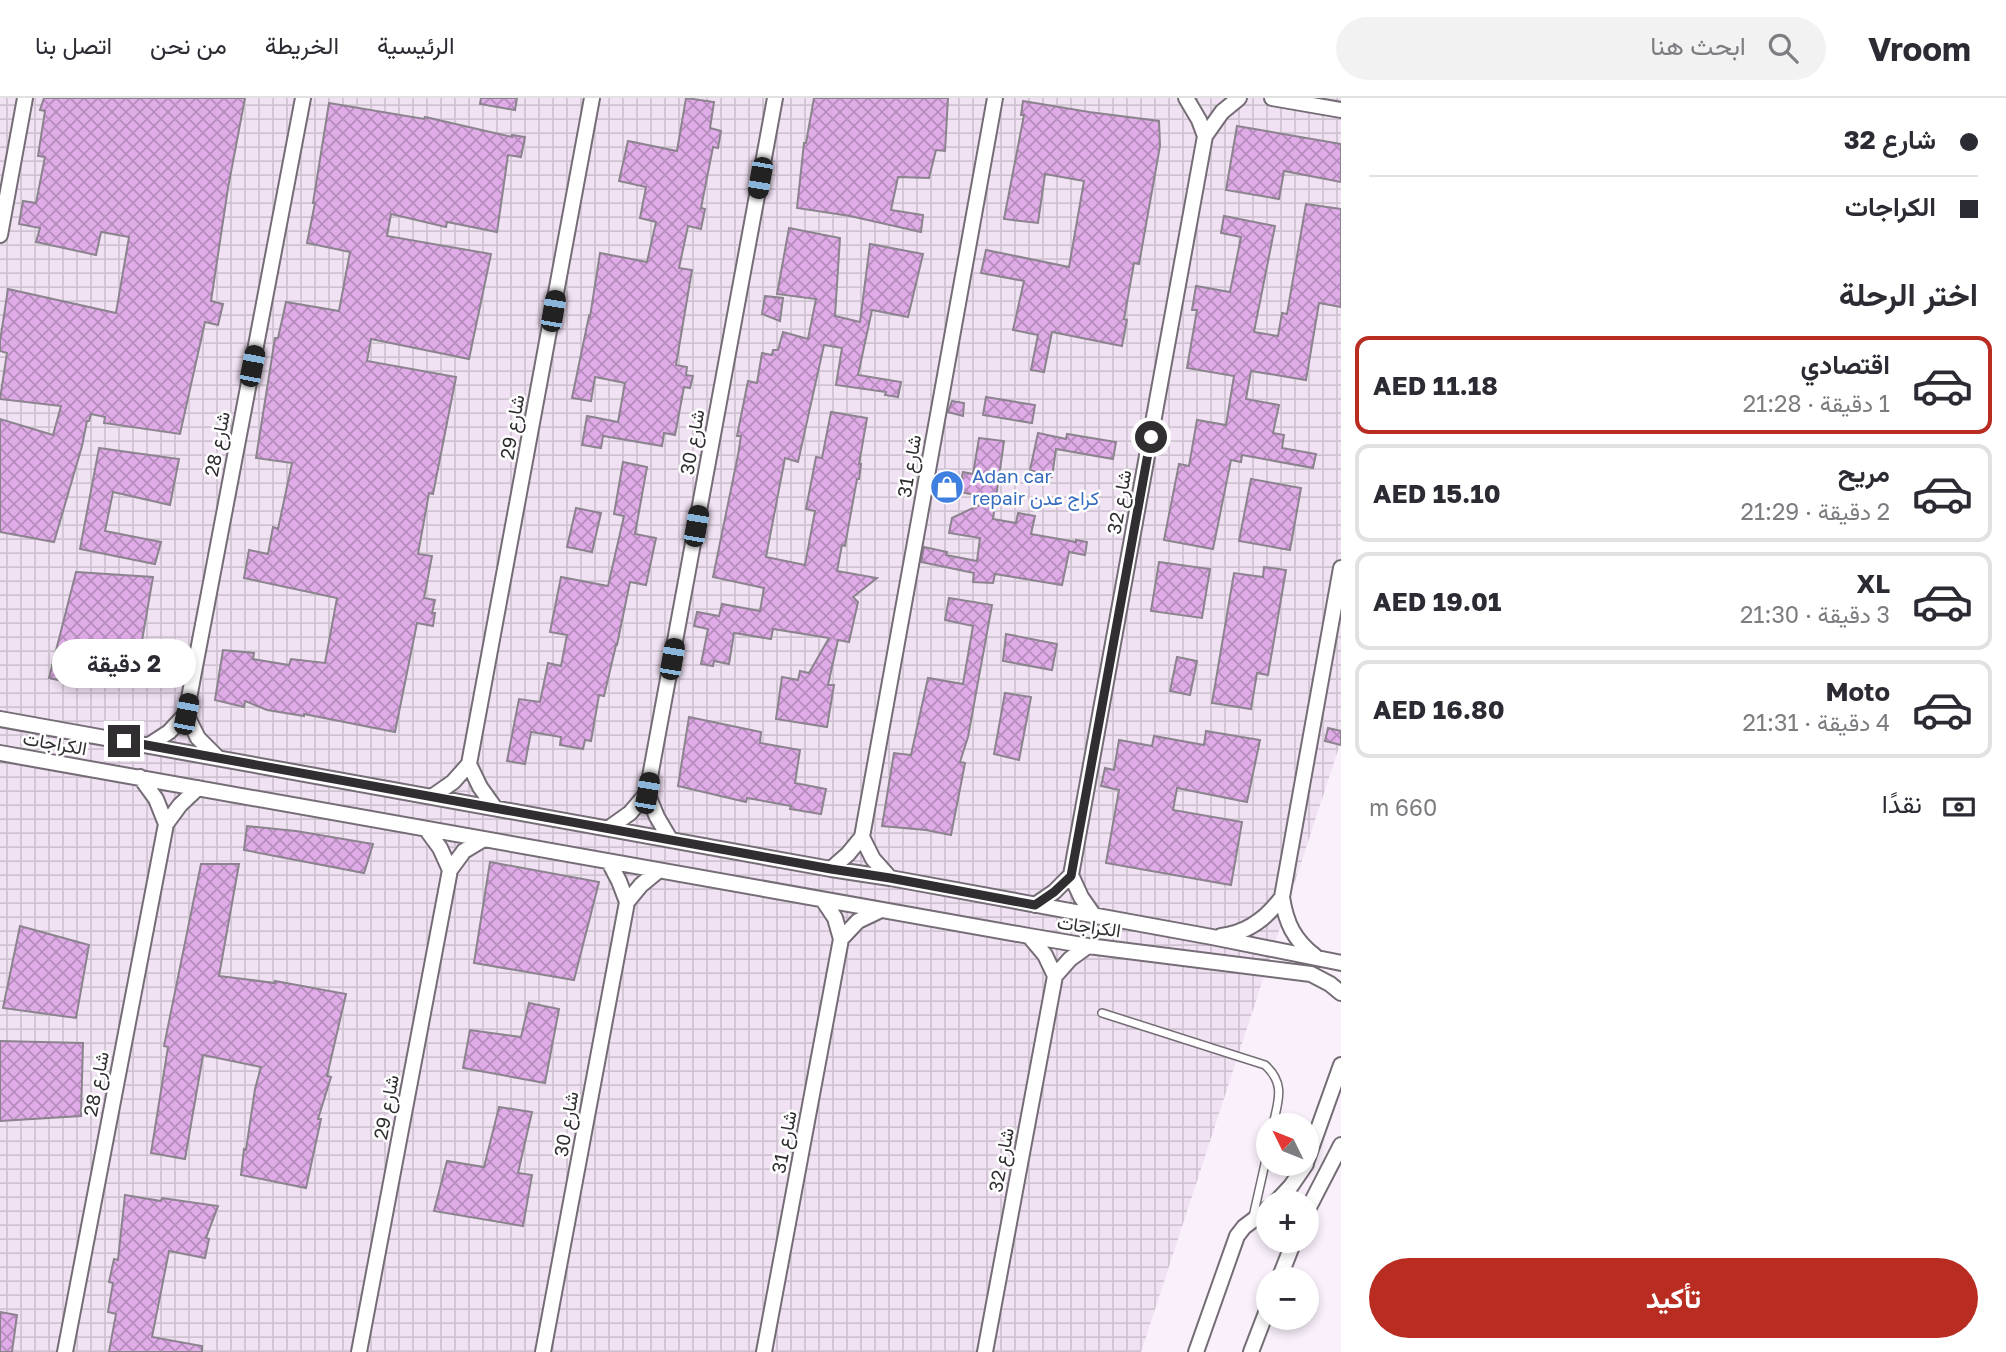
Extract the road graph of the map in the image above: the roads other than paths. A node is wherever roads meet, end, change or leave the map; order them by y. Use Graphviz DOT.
graph roads {
  1 [pos="24,98"];
  2 [pos="303,98"];
  3 [pos="592,98"];
  4 [pos="775,98"];
  5 [pos="1186,98"];
  6 [pos="1239,98"];
  7 [pos="1272,98"];
  8 [pos="994,99"];
  9 [pos="1341,110"];
  10 [pos="1205,136"];
  11 [pos="0,235"];
  12 [pos="1341,568"];
  13 [pos="186,714"];
  14 [pos="0,719"];
  15 [pos="149,745"];
  16 [pos="0,753"];
  17 [pos="217,757"];
  18 [pos="469,764"];
  19 [pos="140,777"];
  20 [pos="198,788"];
  21 [pos="647,793"];
  22 [pos="433,796"];
  23 [pos="495,808"];
  24 [pos="166,824"];
  25 [pos="609,828"];
  26 [pos="426,829"];
  27 [pos="862,837"];
  28 [pos="484,839"];
  29 [pos="670,839"];
  30 [pos="609,862"];
  31 [pos="831,869"];
  32 [pos="450,870"];
  33 [pos="659,871"];
  34 [pos="1071,876"];
  35 [pos="890,878"];
  36 [pos="1282,897"];
  37 [pos="823,900"];
  38 [pos="627,902"];
  39 [pos="1035,905"];
  40 [pos="880,910"];
  41 [pos="1095,917"];
  42 [pos="1029,936"];
  43 [pos="1212,937"];
  44 [pos="841,939"];
  45 [pos="1088,946"];
  46 [pos="1317,957"];
  47 [pos="1341,963"];
  48 [pos="1055,976"];
  49 [pos="1341,993"];
  50 [pos="1102,1013"];
  51 [pos="1341,1065"];
  52 [pos="1275,1113"];
  53 [pos="1320,1123"];
  54 [pos="1341,1145"];
  55 [pos="1262,1176"];
  56 [pos="1318,1190"];
  57 [pos="1256,1218"];
  58 [pos="1252,1221"];
  59 [pos="1259,1330"];
  60 [pos="65,1352"];
  61 [pos="359,1352"];
  62 [pos="544,1352"];
  63 [pos="764,1352"];
  64 [pos="985,1352"];
  65 [pos="1196,1352"];
  66 [pos="1251,1352"];
  1 -- 11 [label="street"];
  2 -- 13 [label="street, شارع 28"];
  3 -- 18 [label="street, شارع 29"];
  4 -- 21 [label="street, شارع 30"];
  5 -- 10 [label="street"];
  6 -- 10 [label="street, شارع 32"];
  7 -- 9 [label="street"];
  8 -- 27 [label="street, شارع 31"];
  10 -- 34 [label="street, شارع 32"];
  12 -- 36 [label="street"];
  13 -- 15 [label="street"];
  13 -- 17 [label="street"];
  14 -- 15 [label="street, الكراجات"];
  15 -- 17 [label="street, الكراجات"];
  16 -- 19 [label="street, الكراجات"];
  17 -- 22 [label="street, الكراجات"];
  18 -- 22 [label="street"];
  18 -- 23 [label="street"];
  19 -- 20 [label="street, الكراجات"];
  19 -- 24 [label="street"];
  20 -- 24 [label="street, شارع 28"];
  20 -- 26 [label="street, الكراجات"];
  21 -- 25 [label="street"];
  21 -- 29 [label="street"];
  22 -- 23 [label="street, الكراجات"];
  23 -- 25 [label="street, الكراجات"];
  24 -- 60 [label="street, شارع 28"];
  25 -- 29 [label="street, الكراجات"];
  26 -- 28 [label="street, الكراجات"];
  26 -- 32 [label="street"];
  27 -- 31 [label="street"];
  27 -- 35 [label="street"];
  28 -- 30 [label="street, الكراجات"];
  28 -- 32 [label="street"];
  29 -- 31 [label="street, الكراجات"];
  30 -- 33 [label="street, الكراجات"];
  30 -- 38 [label="street"];
  31 -- 35 [label="street, الكراجات"];
  32 -- 61 [label="street, شارع 29"];
  33 -- 37 [label="street, الكراجات"];
  33 -- 38 [label="street"];
  34 -- 39 [label="street"];
  34 -- 41 [label="street"];
  35 -- 39 [label="street, الكراجات"];
  36 -- 43 [label="street"];
  36 -- 46 [label="street"];
  37 -- 40 [label="street, الكراجات"];
  37 -- 44 [label="street"];
  38 -- 62 [label="street, شارع 30"];
  39 -- 41 [label="street, الكراجات"];
  40 -- 42 [label="street, الكراجات"];
  40 -- 44 [label="street"];
  41 -- 43 [label="street, الكراجات"];
  42 -- 45 [label="street, الكراجات"];
  42 -- 48 [label="street"];
  43 -- 46 [label="street, الكراجات"];
  44 -- 63 [label="street, شارع 31"];
  45 -- 48 [label="street"];
  45 -- 49 [label="street, الكراجات"];
  46 -- 47 [label="street, الكراجات"];
  48 -- 64 [label="street, شارع 32"];
  50 -- 52 [label="lane"];
  51 -- 53 [label="street"];
  54 -- 56 [label="street"];
  55 -- 58 [label="lane"];
  57 -- 58 [label="street"];
  58 -- 65 [label="street"];
  59 -- 66 [label="street"];
}
